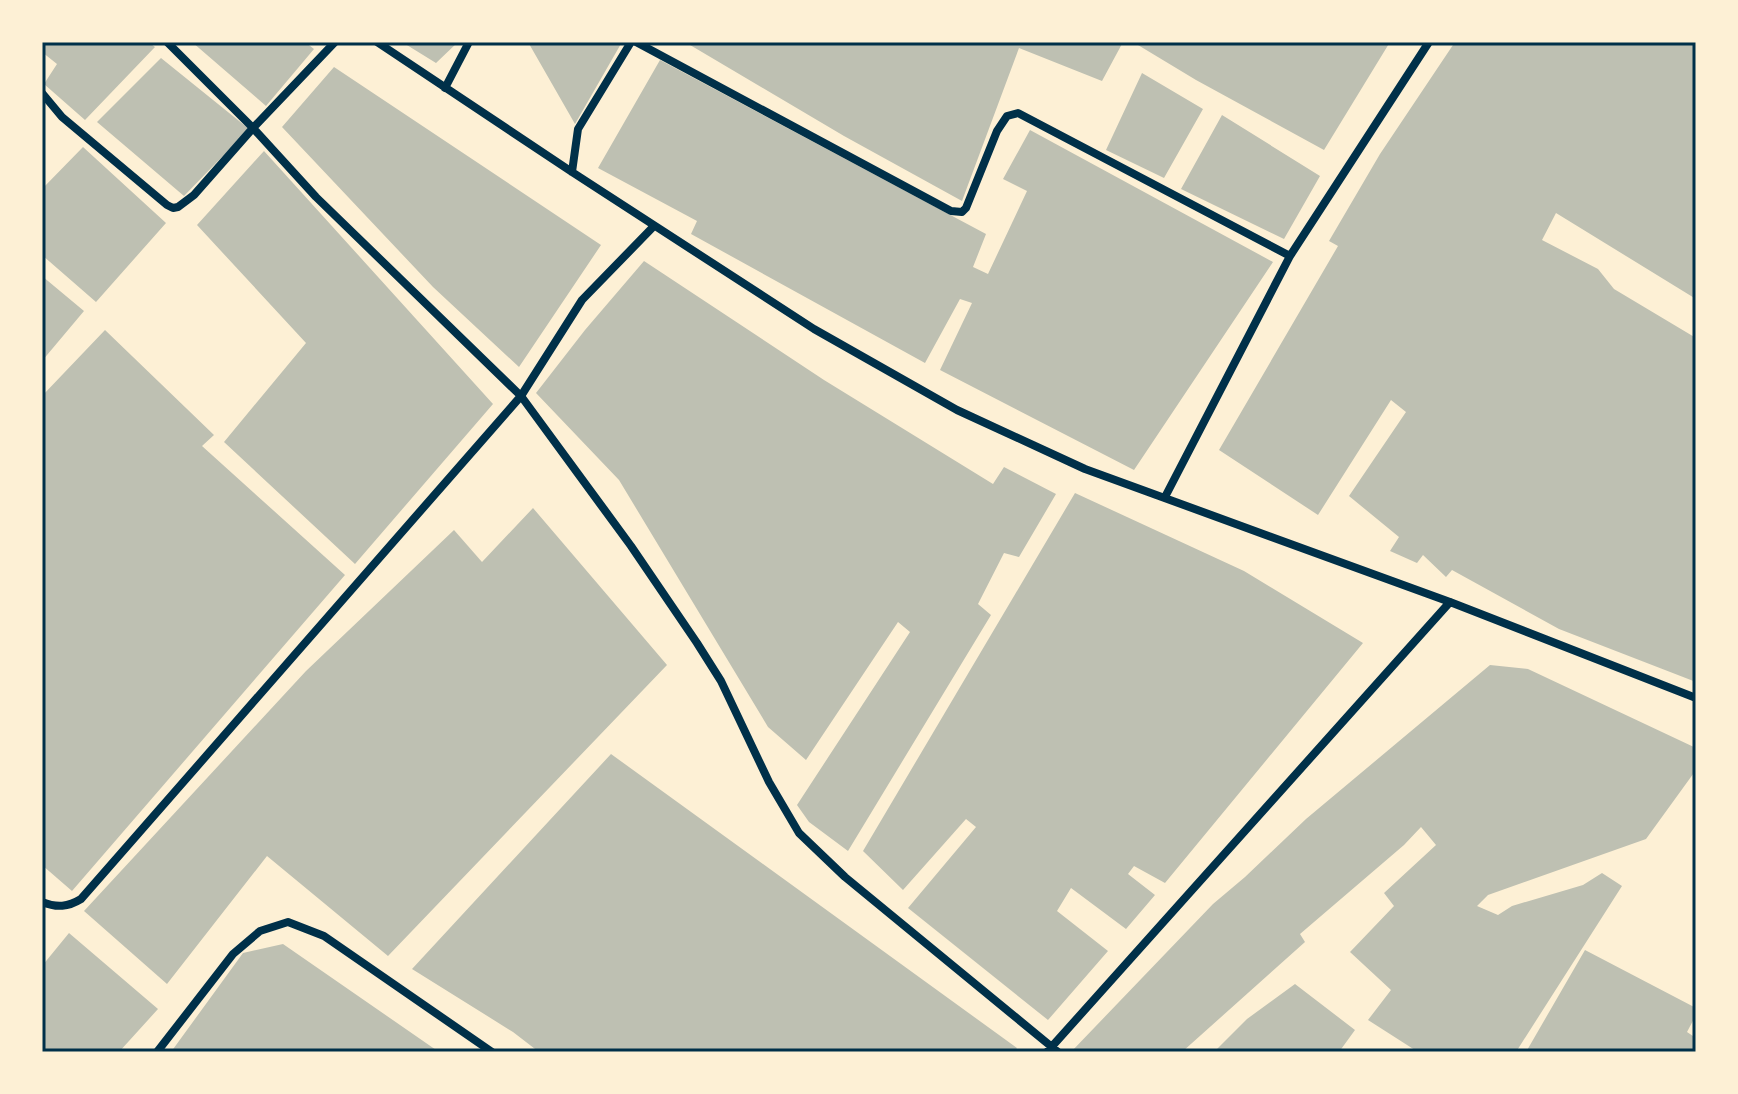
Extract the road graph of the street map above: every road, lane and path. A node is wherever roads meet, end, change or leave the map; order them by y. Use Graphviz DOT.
graph roads {
  1 [pos="167,42"];
  2 [pos="335,42"];
  3 [pos="377,42"];
  4 [pos="469,42"];
  5 [pos="633,42"];
  6 [pos="1429,42"];
  7 [pos="445,88"];
  8 [pos="42,93"];
  9 [pos="253,128"];
  10 [pos="572,172"];
  11 [pos="654,226"];
  12 [pos="1290,256"];
  13 [pos="521,396"];
  14 [pos="1165,497"];
  15 [pos="1450,602"];
  16 [pos="1696,698"];
  17 [pos="42,902"];
  18 [pos="1052,1050"];
  19 [pos="157,1052"];
  20 [pos="492,1052"];
  1 -- 9 [label="street"];
  2 -- 9 [label="street"];
  3 -- 7 [label="street"];
  4 -- 7 [label="street"];
  5 -- 10 [label="street"];
  5 -- 12 [label="street"];
  6 -- 12 [label="street"];
  7 -- 10 [label="street"];
  8 -- 9 [label="street"];
  9 -- 13 [label="street"];
  10 -- 11 [label="street"];
  11 -- 13 [label="street"];
  11 -- 14 [label="street"];
  12 -- 14 [label="street"];
  13 -- 17 [label="street"];
  13 -- 18 [label="street"];
  14 -- 15 [label="street"];
  15 -- 16 [label="street"];
  15 -- 18 [label="street"];
  19 -- 20 [label="street"];
}
